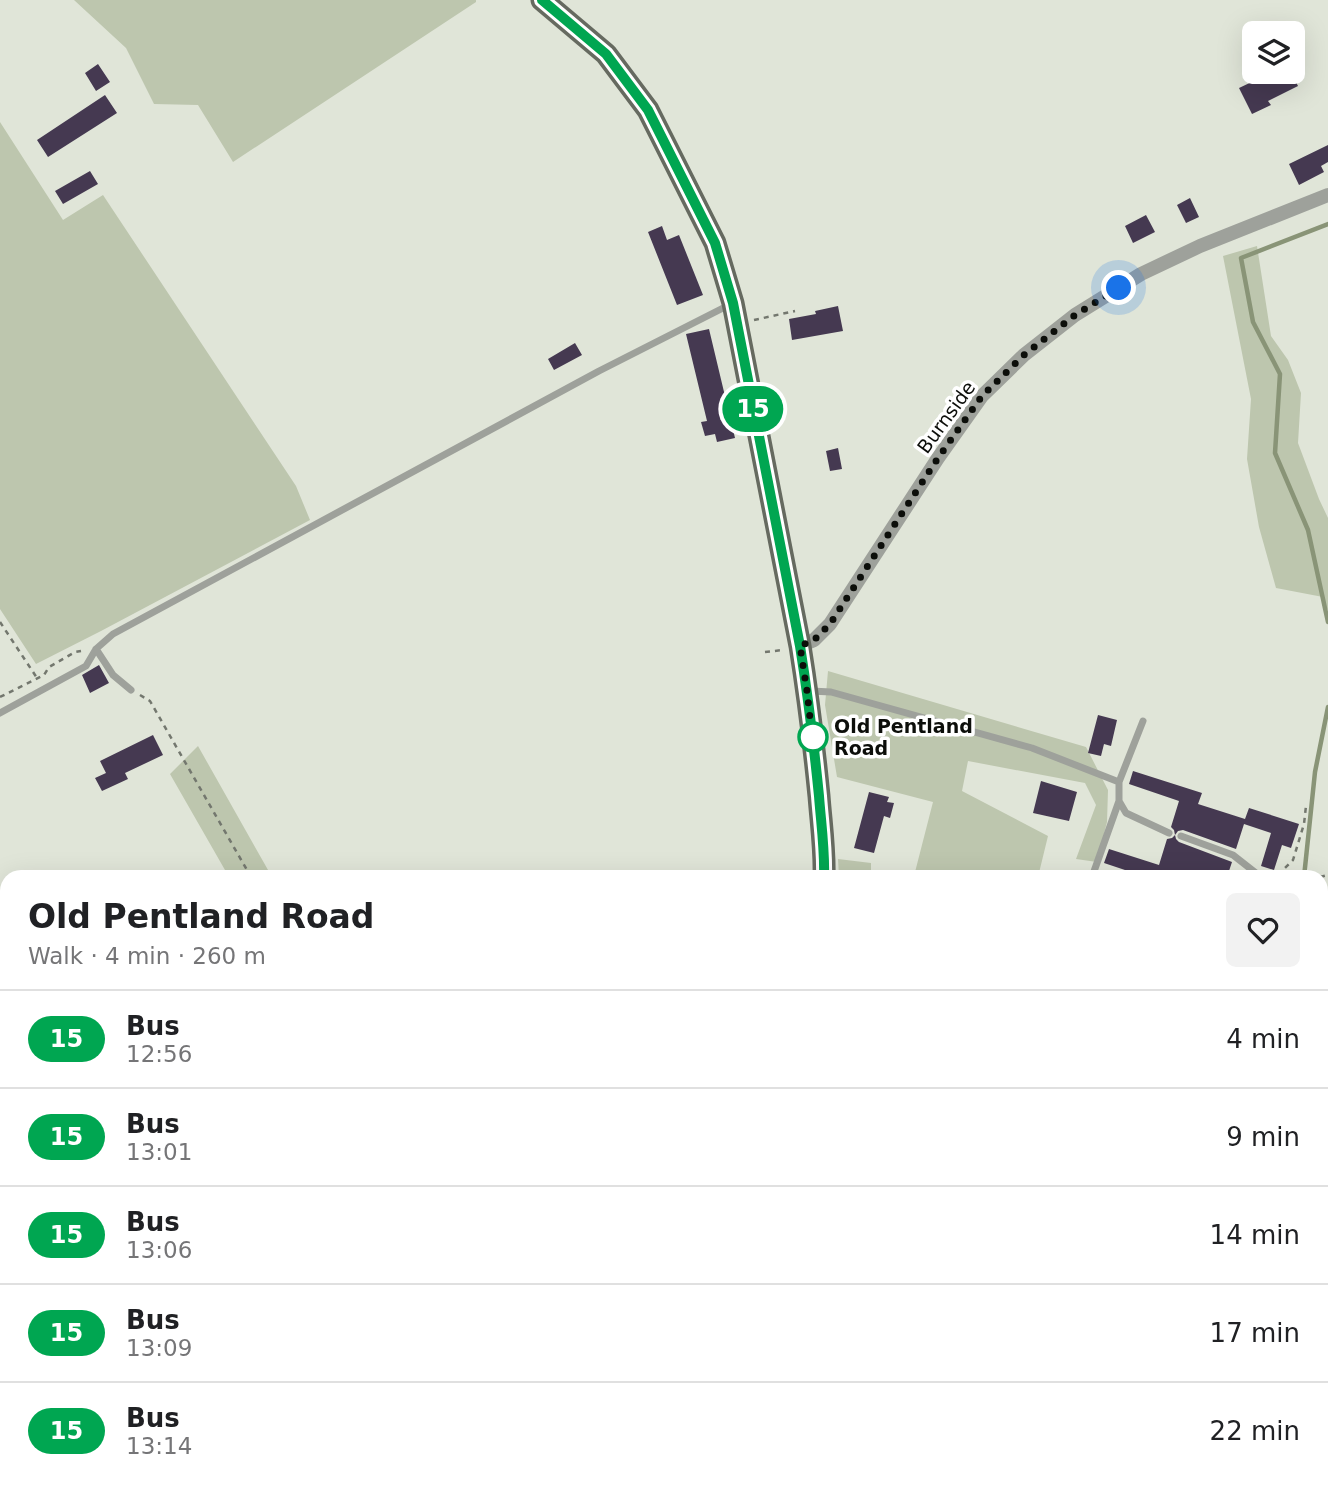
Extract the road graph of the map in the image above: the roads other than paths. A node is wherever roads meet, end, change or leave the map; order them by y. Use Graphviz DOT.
graph roads {
  1 [pos="542,0"];
  2 [pos="1328,195"];
  3 [pos="735,314"];
  4 [pos="800,646"];
  5 [pos="96,649"];
  6 [pos="131,690"];
  7 [pos="807,691"];
  8 [pos="0,713"];
  9 [pos="1143,721"];
  10 [pos="1119,782"];
  11 [pos="1119,801"];
  12 [pos="1169,832"];
  13 [pos="1181,836"];
  14 [pos="824,870"];
  15 [pos="1094,870"];
  16 [pos="1252,870"];
  1 -- 3 [label="main road"];
  2 -- 4 [label="street, Burnside"];
  3 -- 4 [label="main road"];
  3 -- 5 [label="lane"];
  4 -- 7 [label="main road"];
  5 -- 6 [label="lane"];
  5 -- 8 [label="lane"];
  7 -- 10 [label="lane"];
  7 -- 14 [label="main road"];
  9 -- 10 [label="lane"];
  10 -- 11 [label="lane"];
  11 -- 12 [label="lane"];
  11 -- 15 [label="lane"];
  13 -- 16 [label="lane"];
}
